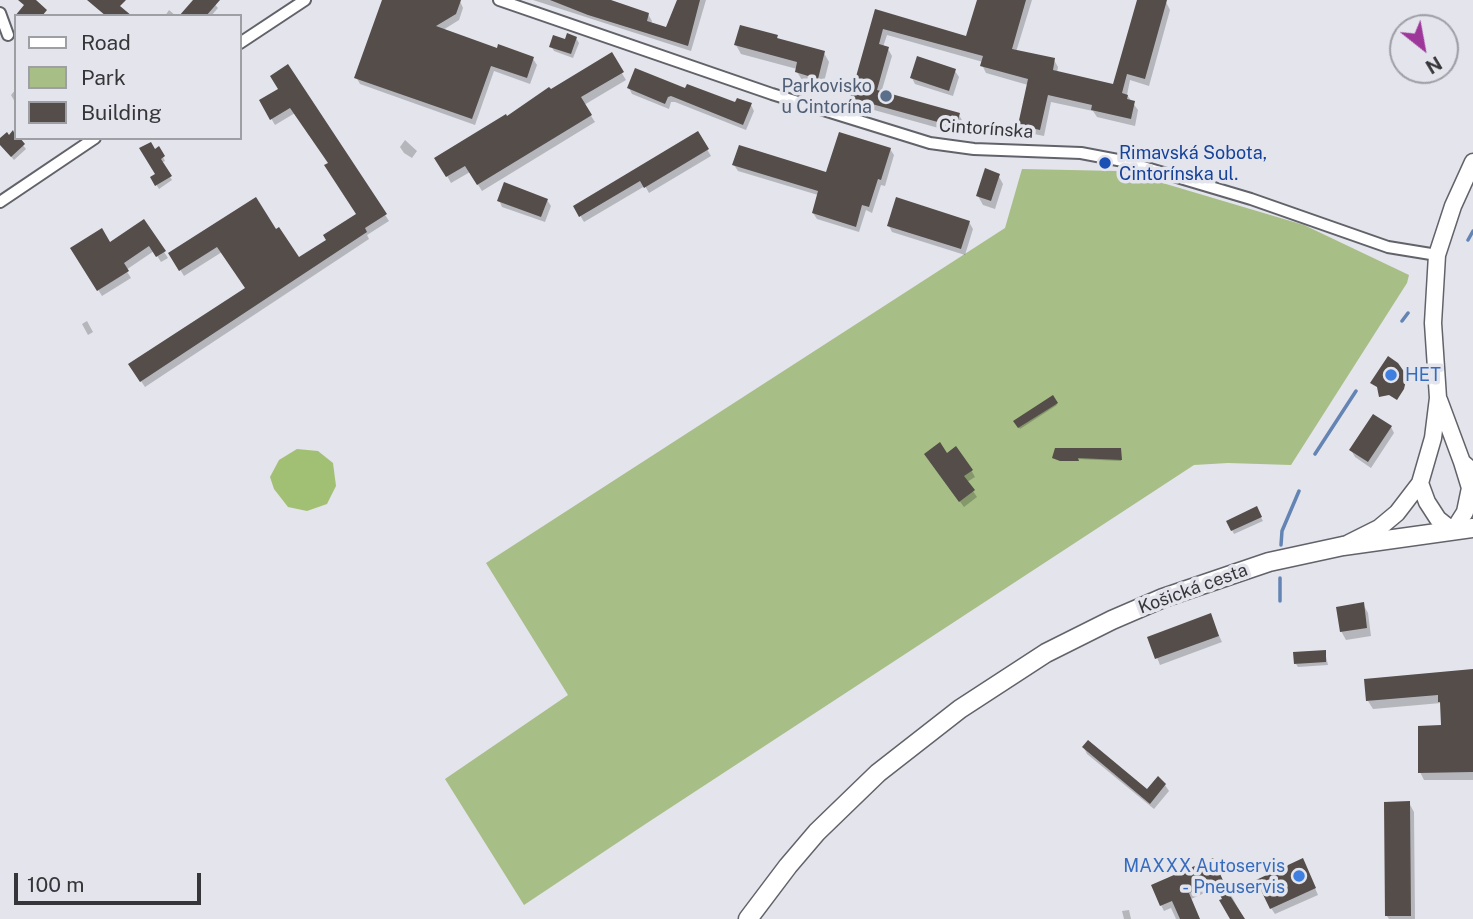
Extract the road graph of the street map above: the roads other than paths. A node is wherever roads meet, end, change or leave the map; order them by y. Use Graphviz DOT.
graph roads {
  1 [pos="305,0"];
  2 [pos="499,0"];
  3 [pos="0,13"];
  4 [pos="8,37"];
  5 [pos="242,42"];
  6 [pos="93,140"];
  7 [pos="1473,162"];
  8 [pos="0,202"];
  9 [pos="1437,255"];
  10 [pos="1438,398"];
  11 [pos="1468,467"];
  12 [pos="1420,483"];
  13 [pos="1473,528"];
  14 [pos="1452,531"];
  15 [pos="1343,546"];
  16 [pos="748,919"];
  1 -- 5 [label="street"];
  2 -- 9 [label="street, Cintorínska"];
  3 -- 4 [label="street"];
  6 -- 8 [label="street"];
  7 -- 9 [label="street"];
  9 -- 10 [label="street"];
  10 -- 11 [label="street"];
  10 -- 12 [label="street"];
  11 -- 14 [label="street"];
  12 -- 14 [label="street"];
  12 -- 15 [label="street"];
  13 -- 14 [label="main road, Košická cesta"];
  14 -- 15 [label="main road, Košická cesta"];
  15 -- 16 [label="main road, Košická cesta"];
}
